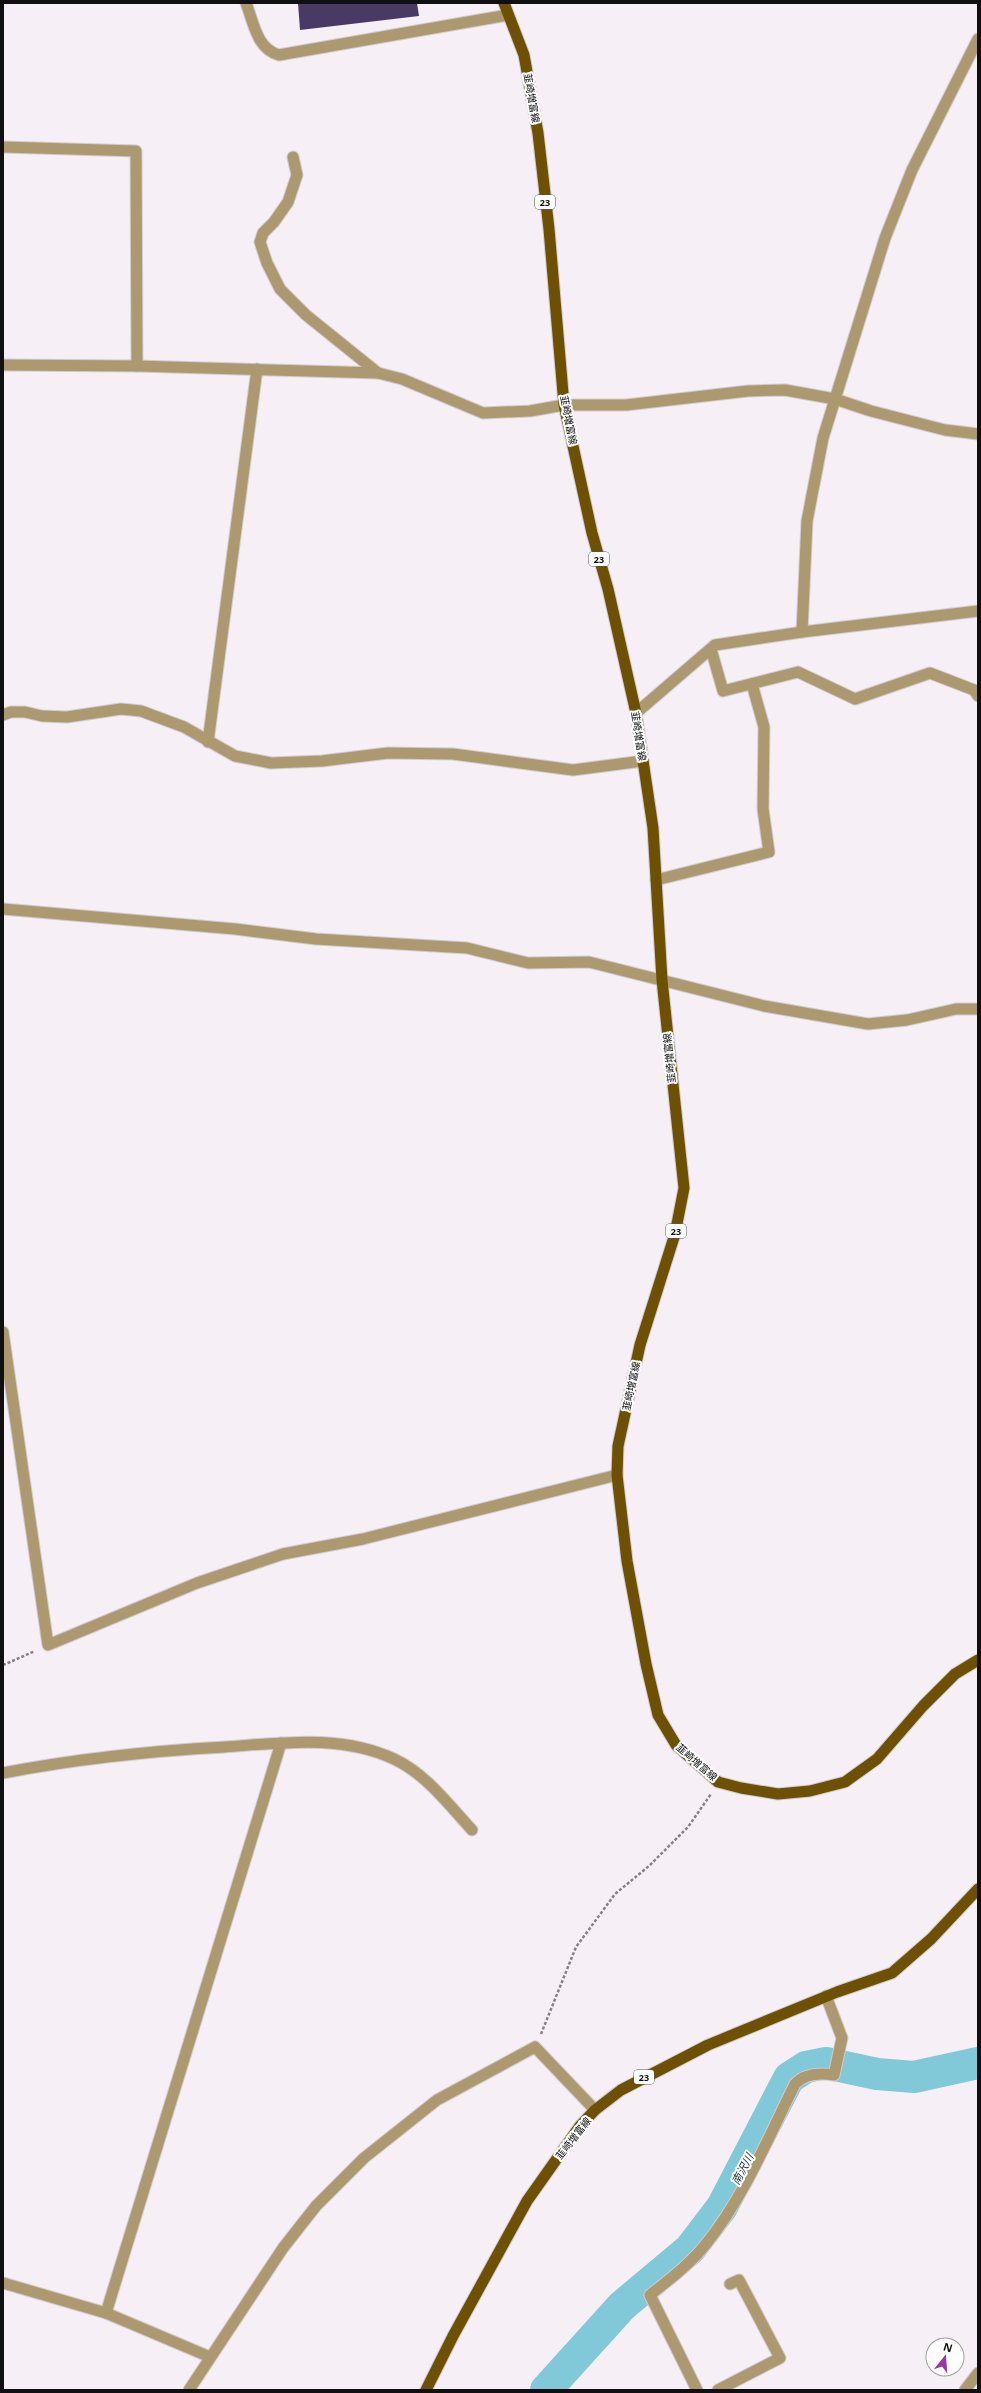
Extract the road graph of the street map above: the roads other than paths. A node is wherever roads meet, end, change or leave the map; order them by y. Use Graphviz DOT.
graph roads {
  1 [pos="246,3"];
  2 [pos="504,3"];
  3 [pos="508,15"];
  4 [pos="978,39"];
  5 [pos="3,148"];
  6 [pos="293,157"];
  7 [pos="3,365"];
  8 [pos="137,366"];
  9 [pos="257,369"];
  10 [pos="378,373"];
  11 [pos="835,399"];
  12 [pos="564,405"];
  13 [pos="978,434"];
  14 [pos="978,611"];
  15 [pos="802,632"];
  16 [pos="711,649"];
  17 [pos="752,684"];
  18 [pos="978,696"];
  19 [pos="636,713"];
  20 [pos="3,715"];
  21 [pos="208,742"];
  22 [pos="644,761"];
  23 [pos="656,880"];
  24 [pos="3,909"];
  25 [pos="662,980"];
  26 [pos="978,1009"];
  27 [pos="3,1332"];
  28 [pos="617,1475"];
  29 [pos="978,1660"];
  30 [pos="281,1743"];
  31 [pos="3,1773"];
  32 [pos="472,1830"];
  33 [pos="977,1891"];
  34 [pos="826,1996"];
  35 [pos="595,2110"];
  36 [pos="3,2283"];
  37 [pos="730,2284"];
  38 [pos="106,2313"];
  39 [pos="210,2357"];
  40 [pos="978,2373"];
  41 [pos="732,2387"];
  42 [pos="189,2390"];
  43 [pos="426,2390"];
  44 [pos="697,2390"];
  45 [pos="718,2390"];
  46 [pos="965,2390"];
  1 -- 3 [label="street"];
  2 -- 3 [label="main road, 韮崎増富線 / 23"];
  3 -- 12 [label="main road, 韮崎増富線 / 23"];
  4 -- 11 [label="street"];
  5 -- 8 [label="street"];
  6 -- 10 [label="street"];
  7 -- 8 [label="street"];
  8 -- 9 [label="street"];
  9 -- 10 [label="street"];
  9 -- 21 [label="street"];
  10 -- 12 [label="street"];
  11 -- 12 [label="street"];
  11 -- 13 [label="street"];
  11 -- 15 [label="street"];
  12 -- 19 [label="main road, 韮崎増富線 / 23"];
  14 -- 15 [label="street"];
  15 -- 16 [label="street"];
  16 -- 17 [label="street"];
  16 -- 19 [label="street"];
  17 -- 18 [label="street"];
  17 -- 23 [label="street"];
  19 -- 22 [label="main road, 韮崎増富線 / 23"];
  20 -- 21 [label="street"];
  21 -- 22 [label="street"];
  22 -- 23 [label="main road, 韮崎増富線 / 23"];
  23 -- 25 [label="main road, 韮崎増富線 / 23"];
  24 -- 25 [label="street"];
  25 -- 26 [label="street"];
  25 -- 28 [label="main road, 韮崎増富線 / 23"];
  27 -- 28 [label="street"];
  28 -- 29 [label="main road, 韮崎増富線 / 23"];
  30 -- 31 [label="street"];
  30 -- 32 [label="street"];
  30 -- 38 [label="street"];
  33 -- 34 [label="main road, 韮崎増富線 / 23"];
  34 -- 35 [label="main road, 韮崎増富線 / 23"];
  34 -- 44 [label="street"];
  35 -- 39 [label="street"];
  35 -- 43 [label="main road, 韮崎増富線 / 23"];
  36 -- 38 [label="street"];
  37 -- 41 [label="street"];
  38 -- 39 [label="street"];
  39 -- 42 [label="street"];
  40 -- 46 [label="street"];
  41 -- 45 [label="street"];
}
